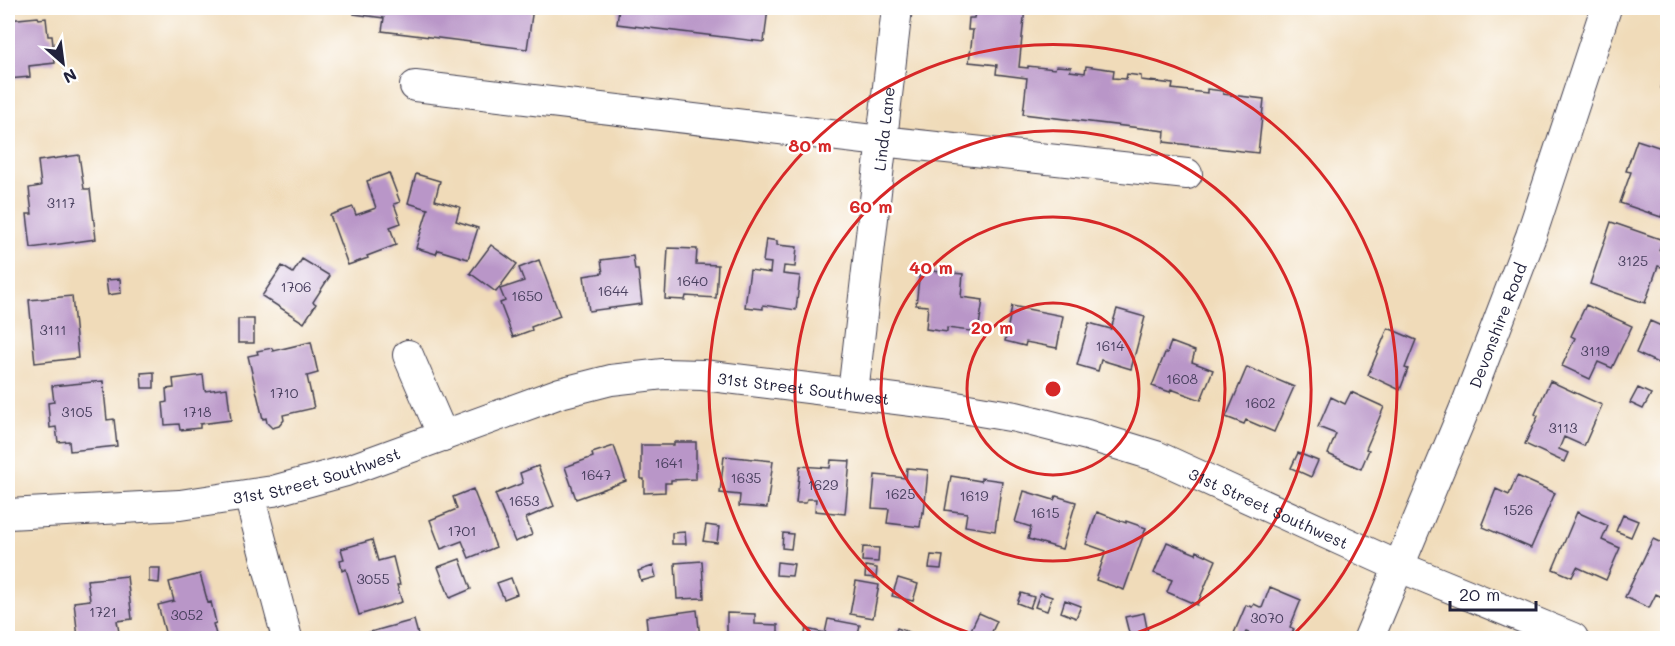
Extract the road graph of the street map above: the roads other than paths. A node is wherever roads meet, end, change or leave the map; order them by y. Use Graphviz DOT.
graph roads {
  1 [pos="897,8"];
  2 [pos="1606,8"];
  3 [pos="415,86"];
  4 [pos="881,141"];
  5 [pos="1187,174"];
  6 [pos="408,355"];
  7 [pos="853,393"];
  8 [pos="443,436"];
  9 [pos="249,495"];
  10 [pos="8,514"];
  11 [pos="1400,567"];
  12 [pos="287,639"];
  13 [pos="1369,639"];
  14 [pos="1573,639"];
  1 -- 4 [label="street, Linda Lane"];
  2 -- 11 [label="street, Devonshire Road"];
  3 -- 4 [label="street"];
  4 -- 5 [label="street"];
  4 -- 7 [label="street, Linda Lane"];
  6 -- 8 [label="street"];
  7 -- 8 [label="street, 31st Street Southwest"];
  7 -- 11 [label="street, 31st Street Southwest"];
  8 -- 9 [label="street, 31st Street Southwest"];
  9 -- 10 [label="street, 31st Street Southwest"];
  9 -- 12 [label="street"];
  11 -- 13 [label="street, Devonshire Road"];
  11 -- 14 [label="street, 31st Street Southwest"];
}
